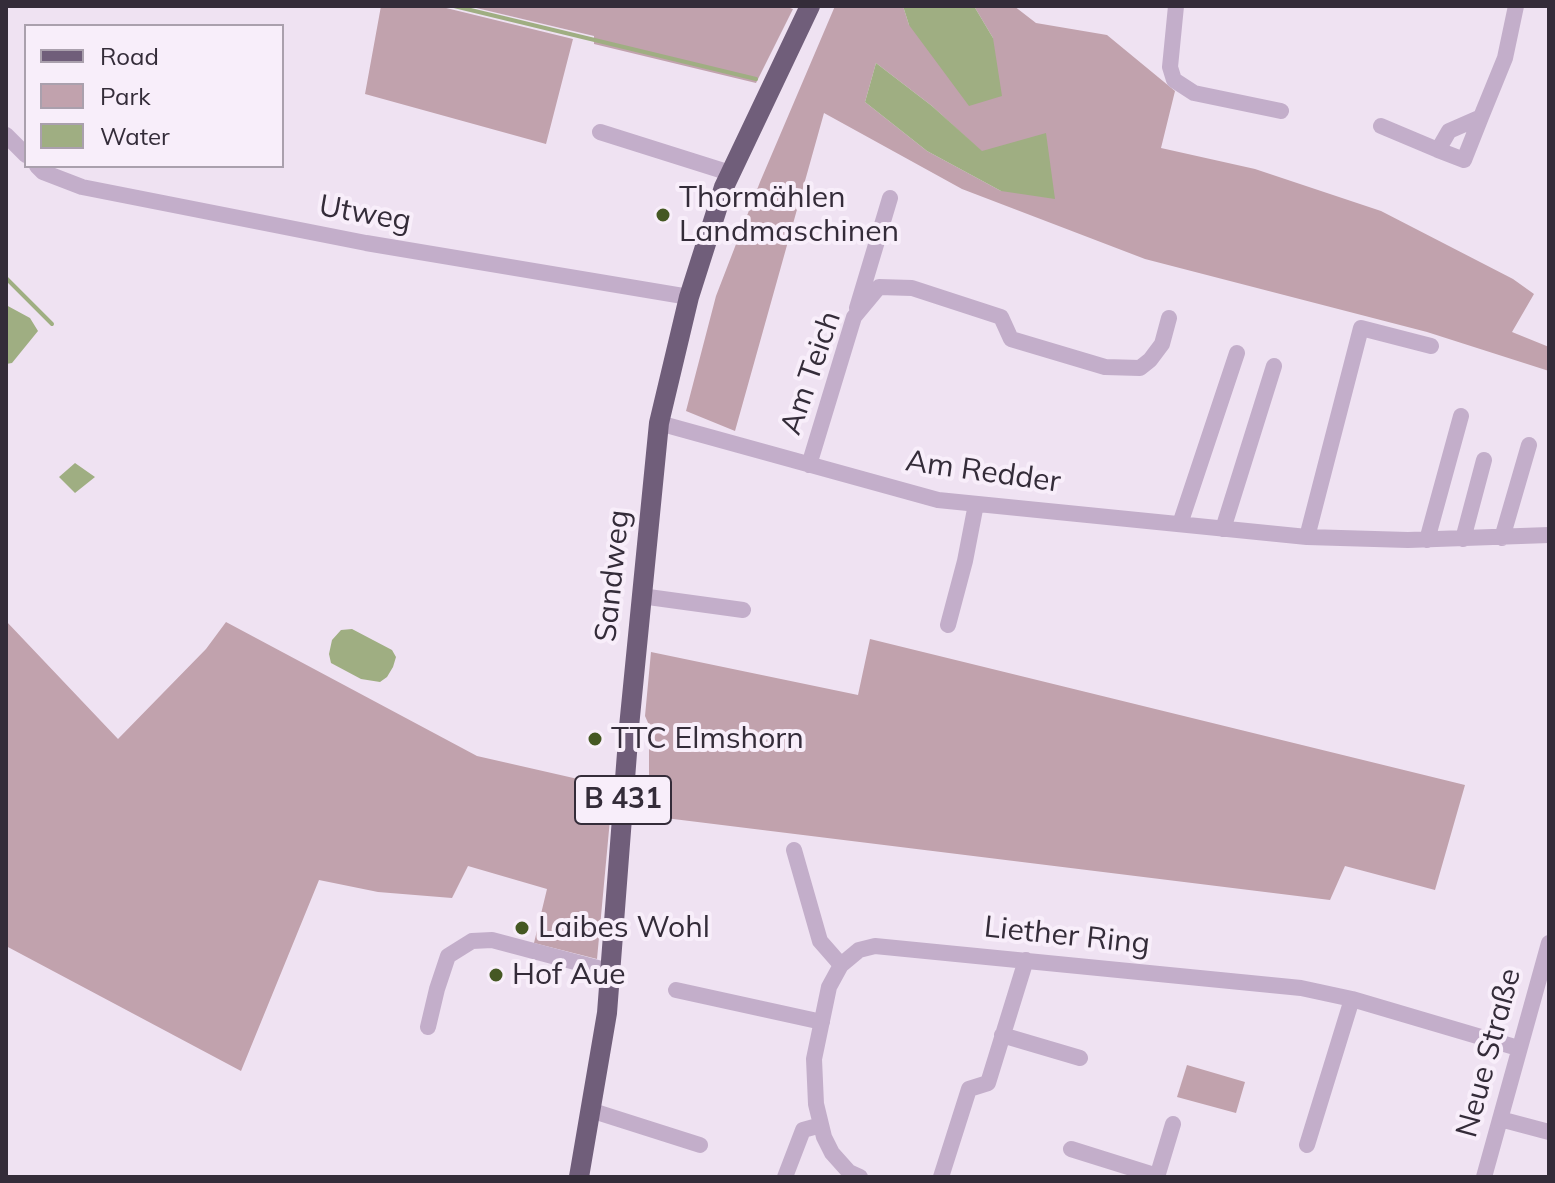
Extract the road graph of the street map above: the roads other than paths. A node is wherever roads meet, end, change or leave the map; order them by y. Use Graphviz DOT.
graph roads {
  1 [pos="810,6"];
  2 [pos="1176,6"];
  3 [pos="1516,6"];
  4 [pos="1281,111"];
  5 [pos="1481,117"];
  6 [pos="1381,126"];
  7 [pos="600,132"];
  8 [pos="6,135"];
  9 [pos="1438,150"];
  10 [pos="24,153"];
  11 [pos="39,168"];
  12 [pos="730,173"];
  13 [pos="890,198"];
  14 [pos="689,297"];
  15 [pos="854,317"];
  16 [pos="1169,318"];
  17 [pos="1431,346"];
  18 [pos="1237,353"];
  19 [pos="1274,366"];
  20 [pos="1461,416"];
  21 [pos="659,423"];
  22 [pos="1529,445"];
  23 [pos="1484,460"];
  24 [pos="809,465"];
  25 [pos="976,504"];
  26 [pos="1180,524"];
  27 [pos="1223,529"];
  28 [pos="1549,535"];
  29 [pos="1307,537"];
  30 [pos="1502,538"];
  31 [pos="1463,539"];
  32 [pos="1427,540"];
  33 [pos="641,596"];
  34 [pos="743,610"];
  35 [pos="948,625"];
  36 [pos="794,850"];
  37 [pos="1549,943"];
  38 [pos="1026,960"];
  39 [pos="841,965"];
  40 [pos="609,971"];
  41 [pos="676,990"];
  42 [pos="1352,999"];
  43 [pos="822,1022"];
  44 [pos="428,1027"];
  45 [pos="1002,1035"];
  46 [pos="1518,1048"];
  47 [pos="1080,1058"];
  48 [pos="590,1110"];
  49 [pos="1500,1119"];
  50 [pos="1173,1124"];
  51 [pos="821,1125"];
  52 [pos="1549,1132"];
  53 [pos="700,1145"];
  54 [pos="1307,1145"];
  55 [pos="1071,1149"];
  56 [pos="1157,1176"];
  57 [pos="579,1177"];
  58 [pos="785,1177"];
  59 [pos="860,1177"];
  60 [pos="941,1177"];
  61 [pos="1484,1177"];
  1 -- 12 [label="main road, Sandweg / B 431"];
  2 -- 4 [label="street"];
  3 -- 5 [label="street"];
  5 -- 9 [label="street"];
  5 -- 9 [label="street"];
  6 -- 9 [label="street"];
  7 -- 12 [label="street"];
  8 -- 10 [label="street"];
  11 -- 14 [label="street, Utweg"];
  12 -- 14 [label="main road, Sandweg / B 431"];
  13 -- 15 [label="street"];
  14 -- 21 [label="main road, Sandweg / B 431"];
  15 -- 16 [label="street, Am Teich"];
  15 -- 24 [label="street, Am Teich"];
  17 -- 29 [label="street"];
  18 -- 26 [label="street"];
  19 -- 27 [label="street"];
  20 -- 32 [label="street"];
  21 -- 24 [label="street, Am Redder"];
  21 -- 33 [label="main road, Sandweg / B 431"];
  22 -- 30 [label="street"];
  23 -- 31 [label="street"];
  24 -- 25 [label="street, Am Redder"];
  25 -- 26 [label="street, Am Redder"];
  25 -- 35 [label="street"];
  26 -- 27 [label="street, Am Redder"];
  27 -- 29 [label="street, Am Redder"];
  28 -- 30 [label="street, Am Redder"];
  29 -- 32 [label="street, Am Redder"];
  30 -- 31 [label="street, Am Redder"];
  31 -- 32 [label="street, Am Redder"];
  33 -- 34 [label="street"];
  33 -- 40 [label="main road, Sandweg / B 431"];
  36 -- 39 [label="street"];
  37 -- 46 [label="street, Neue Straße"];
  38 -- 39 [label="street, Liether Ring"];
  38 -- 42 [label="street, Liether Ring"];
  38 -- 45 [label="street"];
  39 -- 43 [label="street"];
  40 -- 44 [label="street"];
  40 -- 48 [label="main road, Sandweg / B 431"];
  41 -- 43 [label="street"];
  42 -- 46 [label="street, Liether Ring"];
  42 -- 54 [label="street"];
  43 -- 51 [label="street"];
  45 -- 47 [label="street"];
  45 -- 60 [label="street"];
  46 -- 49 [label="street, Neue Straße"];
  48 -- 53 [label="street"];
  48 -- 57 [label="main road, Sandweg / B 431"];
  49 -- 52 [label="street"];
  49 -- 61 [label="street, Neue Straße"];
  50 -- 56 [label="street"];
  51 -- 58 [label="street"];
  51 -- 59 [label="street"];
  55 -- 56 [label="street"];
}
